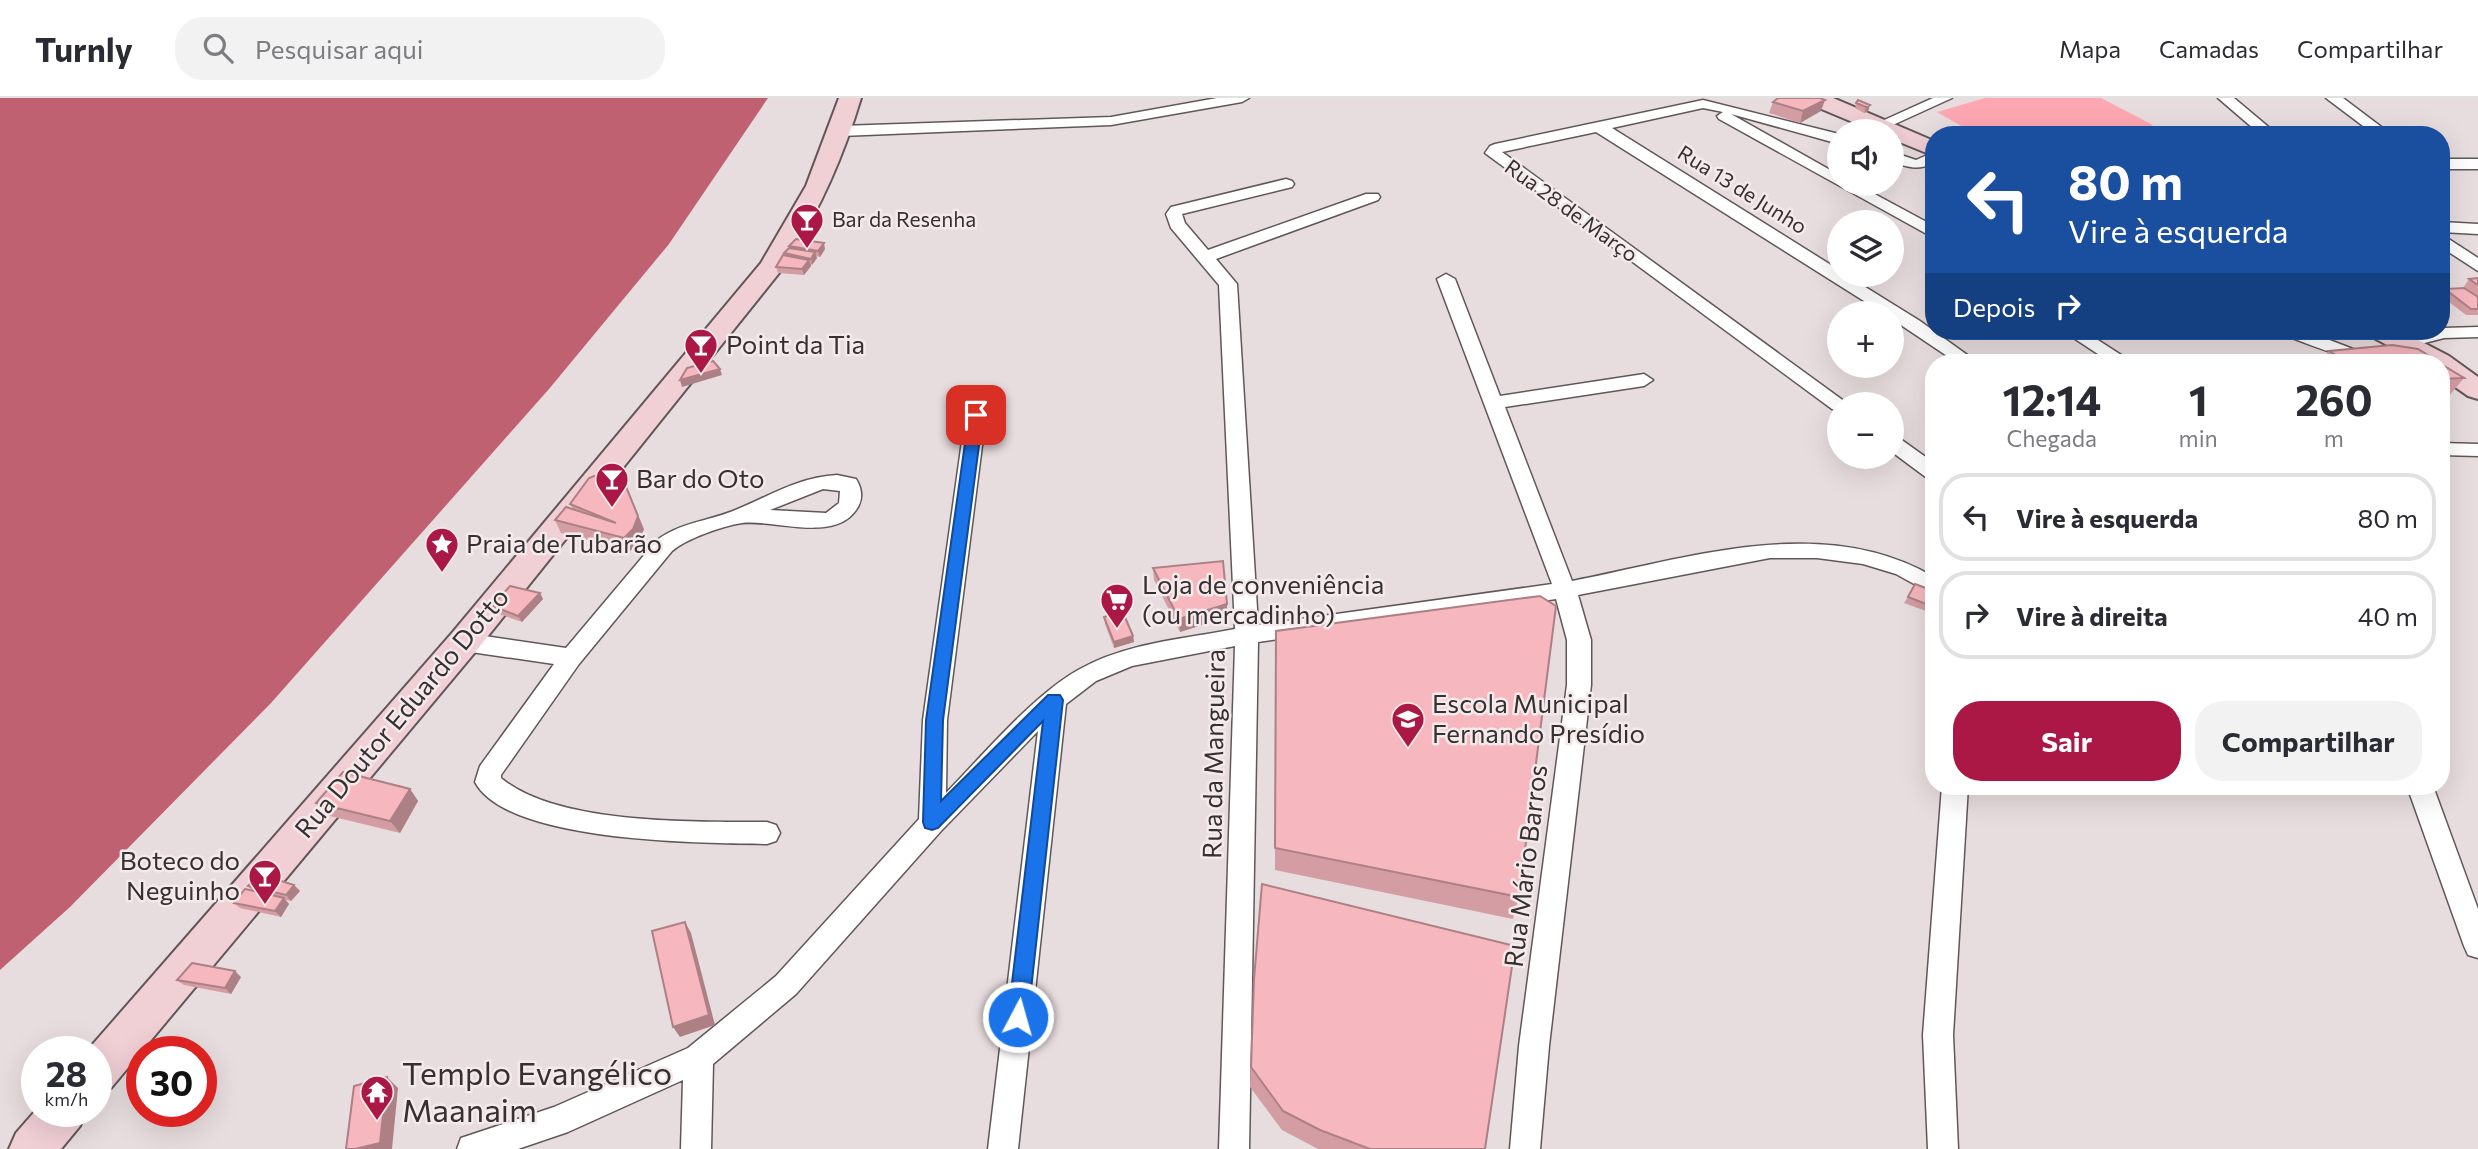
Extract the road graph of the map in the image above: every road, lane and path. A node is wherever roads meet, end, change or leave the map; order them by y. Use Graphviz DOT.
graph roads {
  1 [pos="850,98"];
  2 [pos="1242,98"];
  3 [pos="1815,98"];
  4 [pos="1945,98"];
  5 [pos="2225,98"];
  6 [pos="2333,98"];
  7 [pos="1703,104"];
  8 [pos="1865,119"];
  9 [pos="1894,119"];
  10 [pos="1598,126"];
  11 [pos="2260,126"];
  12 [pos="2372,126"];
  13 [pos="841,131"];
  14 [pos="1827,136"];
  15 [pos="1904,136"];
  16 [pos="1925,145"];
  17 [pos="1904,161"];
  18 [pos="1925,161"];
  19 [pos="2450,164"];
  20 [pos="2478,164"];
  21 [pos="1917,165"];
  22 [pos="1925,169"];
  23 [pos="1827,174"];
  24 [pos="1286,184"];
  25 [pos="1867,196"];
  26 [pos="1372,197"];
  27 [pos="2450,227"];
  28 [pos="1925,228"];
  29 [pos="2478,229"];
  30 [pos="2450,246"];
  31 [pos="1206,257"];
  32 [pos="2478,267"];
  33 [pos="1446,279"];
  34 [pos="1925,321"];
  35 [pos="1914,326"];
  36 [pos="2450,332"];
  37 [pos="2478,332"];
  38 [pos="1925,333"];
  39 [pos="1935,340"];
  40 [pos="2088,340"];
  41 [pos="2314,340"];
  42 [pos="2433,340"];
  43 [pos="1956,354"];
  44 [pos="2110,354"];
  45 [pos="2381,354"];
  46 [pos="2415,354"];
  47 [pos="2450,375"];
  48 [pos="1644,380"];
  49 [pos="2478,390"];
  50 [pos="979,391"];
  51 [pos="1827,396"];
  52 [pos="1494,403"];
  53 [pos="2450,449"];
  54 [pos="2478,450"];
  55 [pos="1904,452"];
  56 [pos="1925,467"];
  57 [pos="741,516"];
  58 [pos="1925,582"];
  59 [pos="1565,590"];
  60 [pos="1247,635"];
  61 [pos="464,642"];
  62 [pos="571,658"];
  63 [pos="1054,700"];
  64 [pos="1954,795"];
  65 [pos="2423,795"];
  66 [pos="932,822"];
  67 [pos="767,833"];
  68 [pos="2478,946"];
  69 [pos="112,1054"];
  70 [pos="698,1058"];
  71 [pos="51,1127"];
  72 [pos="32,1149"];
  73 [pos="472,1149"];
  74 [pos="696,1149"];
  75 [pos="1003,1149"];
  76 [pos="1234,1149"];
  77 [pos="1525,1149"];
  78 [pos="1943,1149"];
  1 -- 13 [label="main road, Rua Doutor Eduardo Dotto"];
  2 -- 13 [label="street"];
  3 -- 8 [label="main road"];
  4 -- 9 [label="street"];
  5 -- 11 [label="street"];
  6 -- 12 [label="street"];
  7 -- 10 [label="street, Rua 28 de Março"];
  7 -- 14 [label="street, Rua 28 de Março"];
  7 -- 23 [label="street"];
  10 -- 35 [label="street, Rua 13 de Junho"];
  10 -- 51 [label="street, Rua 28 de Março"];
  13 -- 61 [label="main road, Rua Doutor Eduardo Dotto"];
  15 -- 16 [label="main road"];
  17 -- 21 [label="street"];
  18 -- 21 [label="street"];
  19 -- 20 [label="street"];
  21 -- 22 [label="street"];
  24 -- 31 [label="street"];
  25 -- 28 [label="street"];
  26 -- 31 [label="street"];
  27 -- 29 [label="street"];
  30 -- 32 [label="street"];
  31 -- 60 [label="street, Rua da Mangueira"];
  33 -- 52 [label="street, Rua Mário Barros"];
  34 -- 35 [label="street"];
  35 -- 38 [label="street, Rua 13 de Junho"];
  36 -- 37 [label="street"];
  39 -- 43 [label="street, Rua 13 de Junho"];
  40 -- 44 [label="street"];
  41 -- 45 [label="street"];
  42 -- 46 [label="street"];
  47 -- 49 [label="main road"];
  48 -- 52 [label="street"];
  50 -- 66 [label="street"];
  52 -- 59 [label="street, Rua Mário Barros"];
  53 -- 54 [label="street"];
  55 -- 56 [label="street"];
  57 -- 62 [label="street"];
  58 -- 59 [label="street"];
  59 -- 60 [label="street"];
  59 -- 77 [label="street, Rua Mário Barros"];
  60 -- 63 [label="street"];
  60 -- 76 [label="street, Rua da Mangueira"];
  61 -- 62 [label="street"];
  61 -- 69 [label="main road, Rua Doutor Eduardo Dotto"];
  62 -- 67 [label="street"];
  63 -- 66 [label="street"];
  63 -- 75 [label="street"];
  64 -- 78 [label="street"];
  65 -- 68 [label="street"];
  66 -- 70 [label="street"];
  70 -- 73 [label="street"];
  70 -- 74 [label="street"];
  71 -- 72 [label="main road"];
}
